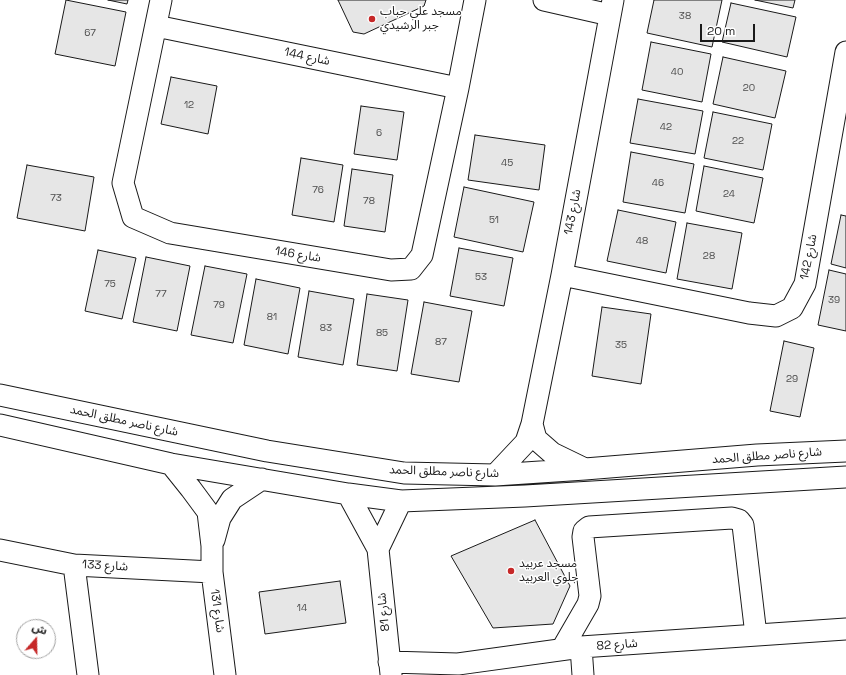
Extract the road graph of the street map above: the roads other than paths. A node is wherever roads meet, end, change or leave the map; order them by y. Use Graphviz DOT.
graph roads {
  1 [pos="161,0"];
  2 [pos="475,0"];
  3 [pos="544,0"];
  4 [pos="612,8"];
  5 [pos="156,26"];
  6 [pos="845,61"];
  7 [pos="458,88"];
  8 [pos="562,275"];
  9 [pos="0,395"];
  10 [pos="532,424"];
  11 [pos="0,425"];
  12 [pos="846,451"];
  13 [pos="757,455"];
  14 [pos="171,464"];
  15 [pos="585,469"];
  16 [pos="496,475"];
  17 [pos="846,477"];
  18 [pos="262,479"];
  19 [pos="757,482"];
  20 [pos="348,494"];
  21 [pos="401,501"];
  22 [pos="212,546"];
  23 [pos="378,549"];
  24 [pos="0,550"];
  25 [pos="74,565"];
  26 [pos="212,572"];
  27 [pos="846,629"];
  28 [pos="756,635"];
  29 [pos="572,648"];
  30 [pos="390,668"];
  31 [pos="88,675"];
  32 [pos="226,675"];
  33 [pos="584,675"];
  1 -- 5 [label="street, شارع 146"];
  2 -- 7 [label="street, شارع 146"];
  3 -- 4 [label="street"];
  4 -- 8 [label="street, شارع 143"];
  5 -- 7 [label="street, شارع 144"];
  5 -- 7 [label="street, شارع 146"];
  6 -- 8 [label="street, شارع 142"];
  8 -- 10 [label="street, شارع 143"];
  9 -- 16 [label="street, شارع ناصر مطلق الحمد"];
  10 -- 15 [label="street"];
  10 -- 16 [label="street, شارع 143"];
  11 -- 14 [label="street, شارع ناصر مطلق الحمد"];
  12 -- 13 [label="street, شارع ناصر مطلق الحمد"];
  13 -- 15 [label="street, شارع ناصر مطلق الحمد"];
  13 -- 19 [label="street"];
  14 -- 18 [label="street, شارع ناصر مطلق الحمد"];
  14 -- 22 [label="street, شارع 131"];
  15 -- 16 [label="street, شارع ناصر مطلق الحمد"];
  17 -- 19 [label="street, شارع ناصر مطلق الحمد"];
  18 -- 20 [label="street, شارع ناصر مطلق الحمد"];
  18 -- 22 [label="street, شارع 131"];
  19 -- 21 [label="street, شارع ناصر مطلق الحمد"];
  20 -- 21 [label="street, شارع ناصر مطلق الحمد"];
  20 -- 23 [label="street, شارع 81"];
  21 -- 23 [label="street"];
  22 -- 26 [label="street, شارع 131"];
  23 -- 30 [label="street, شارع 81"];
  24 -- 25 [label="street, شارع 133"];
  25 -- 26 [label="street, شارع 133"];
  25 -- 31 [label="street"];
  26 -- 32 [label="street, شارع 131"];
  27 -- 28 [label="street, شارع 82"];
  28 -- 29 [label="street, شارع 82"];
  28 -- 29 [label="street"];
  29 -- 30 [label="street, شارع 82"];
  29 -- 33 [label="street"];
}
